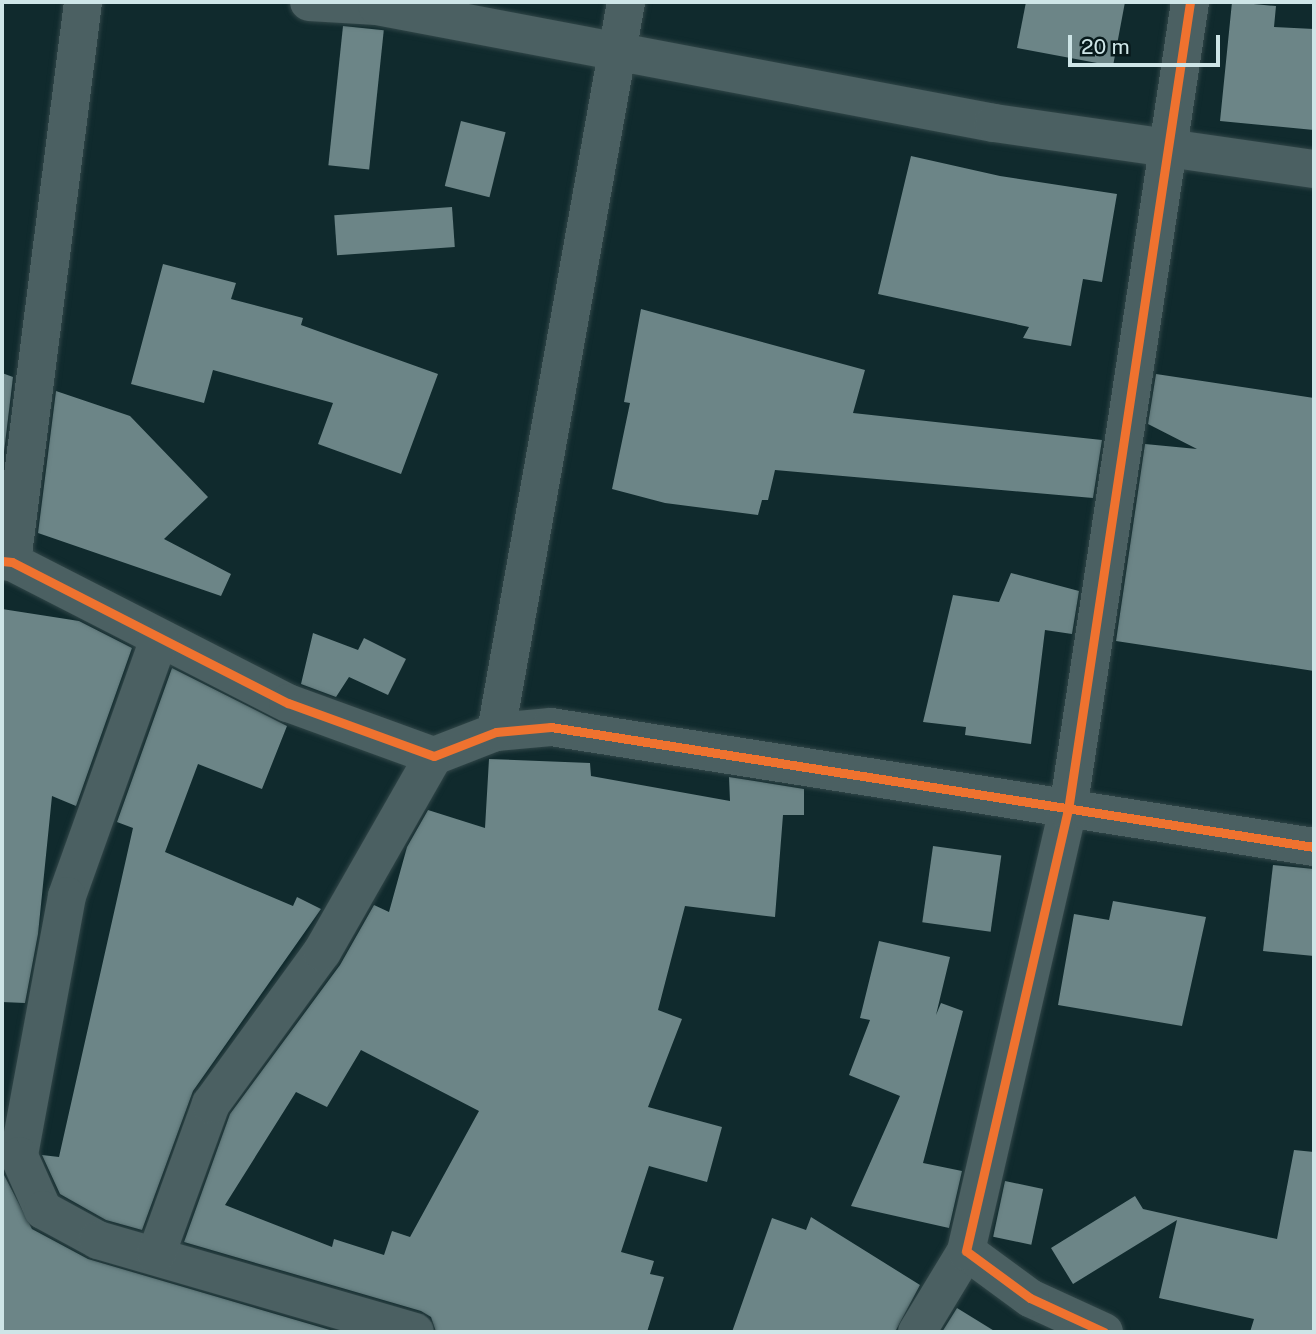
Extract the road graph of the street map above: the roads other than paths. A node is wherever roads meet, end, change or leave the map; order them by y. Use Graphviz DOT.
graph roads {
  1 [pos="83,2"];
  2 [pos="309,2"];
  3 [pos="626,2"];
  4 [pos="1190,2"];
  5 [pos="619,52"];
  6 [pos="1168,146"];
  7 [pos="1314,169"];
  8 [pos="7,561"];
  9 [pos="159,639"];
  10 [pos="496,732"];
  11 [pos="434,756"];
  12 [pos="1068,810"];
  13 [pos="1314,847"];
  14 [pos="966,1251"];
  15 [pos="156,1255"];
  16 [pos="415,1332"];
  17 [pos="917,1332"];
  18 [pos="1104,1332"];
  1 -- 8 [label="street"];
  2 -- 5 [label="street"];
  3 -- 5 [label="street"];
  4 -- 6 [label="street"];
  5 -- 6 [label="street"];
  5 -- 10 [label="street"];
  6 -- 7 [label="street"];
  6 -- 12 [label="street"];
  8 -- 9 [label="street"];
  9 -- 11 [label="street"];
  9 -- 15 [label="street"];
  10 -- 11 [label="street"];
  10 -- 12 [label="street"];
  11 -- 15 [label="street"];
  12 -- 13 [label="street"];
  12 -- 14 [label="street"];
  14 -- 17 [label="street"];
  14 -- 18 [label="street"];
  15 -- 16 [label="street"];
}
